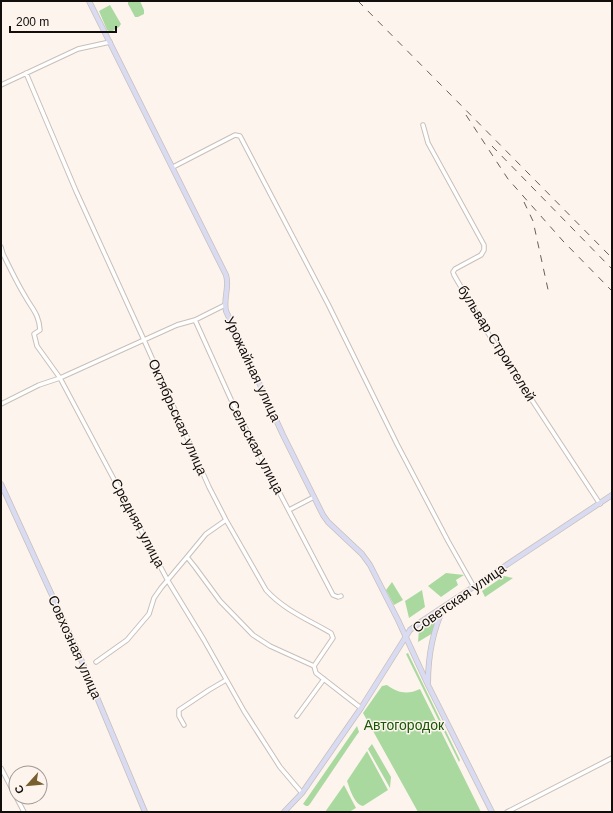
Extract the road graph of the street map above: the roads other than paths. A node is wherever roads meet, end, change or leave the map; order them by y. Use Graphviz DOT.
graph roads {
  1 [pos="89,1"];
  2 [pos="110,42"];
  3 [pos="26,73"];
  4 [pos="1,85"];
  5 [pos="423,125"];
  6 [pos="173,167"];
  7 [pos="1,247"];
  8 [pos="225,305"];
  9 [pos="194,320"];
  10 [pos="144,340"];
  11 [pos="60,378"];
  12 [pos="1,404"];
  13 [pos="1,484"];
  14 [pos="612,495"];
  15 [pos="314,498"];
  16 [pos="600,504"];
  17 [pos="289,510"];
  18 [pos="226,520"];
  19 [pos="187,557"];
  20 [pos="168,581"];
  21 [pos="474,587"];
  22 [pos="341,596"];
  23 [pos="444,607"];
  24 [pos="406,637"];
  25 [pos="96,662"];
  26 [pos="314,666"];
  27 [pos="324,679"];
  28 [pos="226,680"];
  29 [pos="428,685"];
  30 [pos="361,708"];
  31 [pos="297,716"];
  32 [pos="184,725"];
  33 [pos="612,758"];
  34 [pos="1,768"];
  35 [pos="302,793"];
  36 [pos="24,812"];
  37 [pos="145,812"];
  38 [pos="284,812"];
  39 [pos="492,812"];
  40 [pos="507,812"];
  1 -- 2 [label="street, Урожайная улица"];
  2 -- 3 [label="street"];
  2 -- 6 [label="street, Урожайная улица"];
  3 -- 4 [label="street"];
  3 -- 10 [label="street, Октябрьская улица"];
  5 -- 16 [label="street, бульвар Строителей"];
  6 -- 8 [label="street, Урожайная улица"];
  6 -- 21 [label="street"];
  7 -- 11 [label="street, Средняя улица"];
  8 -- 9 [label="street"];
  8 -- 15 [label="street, Урожайная улица"];
  9 -- 10 [label="street"];
  9 -- 17 [label="street, Сельская улица"];
  10 -- 11 [label="street"];
  10 -- 18 [label="street, Октябрьская улица"];
  11 -- 12 [label="street"];
  11 -- 20 [label="street, Средняя улица"];
  13 -- 37 [label="street, Совхозная улица"];
  14 -- 16 [label="street, Советская улица"];
  15 -- 17 [label="street"];
  15 -- 24 [label="street, Урожайная улица"];
  16 -- 21 [label="street, Советская улица"];
  17 -- 22 [label="street, Сельская улица"];
  18 -- 19 [label="street"];
  18 -- 26 [label="street, Октябрьская улица"];
  19 -- 20 [label="street"];
  19 -- 26 [label="street"];
  20 -- 25 [label="street"];
  20 -- 28 [label="street, Средняя улица"];
  21 -- 23 [label="street, Советская улица"];
  23 -- 24 [label="street, Советская улица"];
  23 -- 29 [label="street"];
  24 -- 29 [label="street, Урожайная улица"];
  24 -- 30 [label="street, Советская улица"];
  26 -- 27 [label="street"];
  27 -- 30 [label="street"];
  27 -- 31 [label="street"];
  28 -- 32 [label="street"];
  28 -- 35 [label="street, Средняя улица"];
  29 -- 39 [label="street, Урожайная улица"];
  30 -- 35 [label="street, Советская улица"];
  33 -- 40 [label="street"];
  34 -- 36 [label="street"];
  35 -- 38 [label="street, Советская улица"];
}
